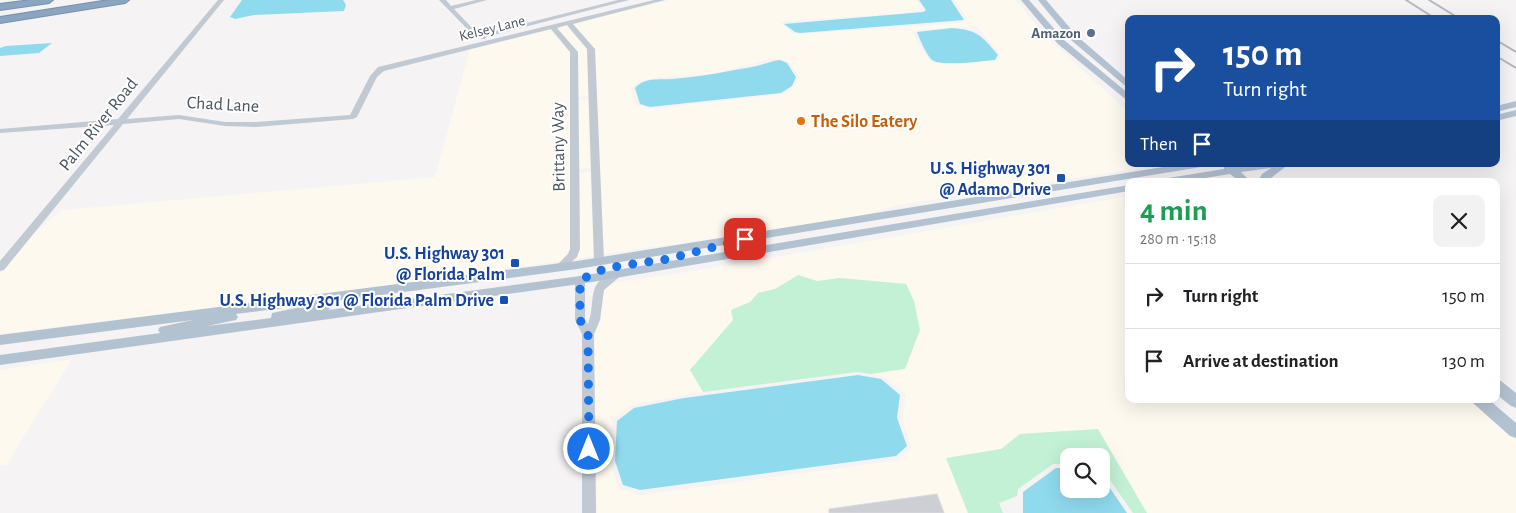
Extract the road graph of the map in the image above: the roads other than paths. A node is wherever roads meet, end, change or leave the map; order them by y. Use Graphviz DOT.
graph roads {
  1 [pos="49,0"];
  2 [pos="94,0"];
  3 [pos="126,0"];
  4 [pos="221,0"];
  5 [pos="442,0"];
  6 [pos="484,0"];
  7 [pos="626,0"];
  8 [pos="631,0"];
  9 [pos="662,0"];
  10 [pos="1025,0"];
  11 [pos="1042,0"];
  12 [pos="639,6"];
  13 [pos="0,8"];
  14 [pos="450,8"];
  15 [pos="0,14"];
  16 [pos="0,20"];
  17 [pos="568,24"];
  18 [pos="553,28"];
  19 [pos="478,37"];
  20 [pos="496,42"];
  21 [pos="1125,83"];
  22 [pos="1125,96"];
  23 [pos="592,97"];
  24 [pos="574,99"];
  25 [pos="1516,104"];
  26 [pos="1500,108"];
  27 [pos="1516,113"];
  28 [pos="353,117"];
  29 [pos="1500,117"];
  30 [pos="121,122"];
  31 [pos="0,132"];
  32 [pos="1166,167"];
  33 [pos="1183,167"];
  34 [pos="1245,167"];
  35 [pos="1280,167"];
  36 [pos="595,169"];
  37 [pos="1225,169"];
  38 [pos="576,171"];
  39 [pos="1158,171"];
  40 [pos="1183,178"];
  41 [pos="1240,178"];
  42 [pos="1265,178"];
  43 [pos="1125,189"];
  44 [pos="898,214"];
  45 [pos="745,239"];
  46 [pos="783,246"];
  47 [pos="599,261"];
  48 [pos="560,267"];
  49 [pos="0,268"];
  50 [pos="618,274"];
  51 [pos="580,280"];
  52 [pos="446,282"];
  53 [pos="266,306"];
  54 [pos="359,312"];
  55 [pos="257,326"];
  56 [pos="588,334"];
  57 [pos="0,340"];
  58 [pos="65,352"];
  59 [pos="0,360"];
  60 [pos="1500,388"];
  61 [pos="1516,402"];
  62 [pos="1483,403"];
  63 [pos="1516,432"];
  64 [pos="589,513"];
  1 -- 13 [label="highway"];
  2 -- 15 [label="highway"];
  3 -- 16 [label="highway"];
  4 -- 30 [label="street, Palm River Road"];
  5 -- 14 [label="street"];
  6 -- 14 [label="street"];
  7 -- 19 [label="street"];
  8 -- 12 [label="street"];
  9 -- 12 [label="street, Kelsey Lane"];
  10 -- 22 [label="main road"];
  11 -- 21 [label="main road"];
  12 -- 17 [label="street, Kelsey Lane"];
  14 -- 19 [label="street"];
  17 -- 18 [label="street, Kelsey Lane"];
  17 -- 23 [label="street, Brittany Way"];
  18 -- 20 [label="street, Kelsey Lane"];
  18 -- 24 [label="street, Brittany Way"];
  19 -- 20 [label="street"];
  20 -- 28 [label="street, Kelsey Lane"];
  23 -- 24 [label="street"];
  23 -- 36 [label="street, Brittany Way"];
  24 -- 38 [label="street, Brittany Way"];
  25 -- 26 [label="main road"];
  27 -- 29 [label="main road"];
  28 -- 30 [label="street, Chad Lane"];
  30 -- 31 [label="street, Chad Lane"];
  30 -- 49 [label="street, Palm River Road"];
  32 -- 39 [label="main road"];
  33 -- 39 [label="main road"];
  34 -- 37 [label="main road"];
  35 -- 42 [label="main road"];
  36 -- 38 [label="street"];
  36 -- 47 [label="street, Brittany Way"];
  37 -- 40 [label="main road"];
  37 -- 41 [label="main road"];
  38 -- 48 [label="street, Brittany Way"];
  39 -- 44 [label="main road"];
  43 -- 46 [label="main road"];
  44 -- 45 [label="main road"];
  44 -- 46 [label="main road"];
  45 -- 47 [label="main road"];
  45 -- 51 [label="main road"];
  46 -- 50 [label="main road"];
  47 -- 48 [label="main road"];
  47 -- 54 [label="main road"];
  48 -- 52 [label="main road"];
  50 -- 51 [label="main road"];
  50 -- 56 [label="street"];
  51 -- 54 [label="main road"];
  51 -- 56 [label="street"];
  52 -- 53 [label="main road"];
  52 -- 55 [label="main road"];
  53 -- 57 [label="main road"];
  53 -- 58 [label="main road"];
  54 -- 55 [label="main road"];
  55 -- 58 [label="main road"];
  56 -- 64 [label="street"];
  58 -- 59 [label="main road"];
  60 -- 61 [label="main road"];
  62 -- 63 [label="main road"];
}
